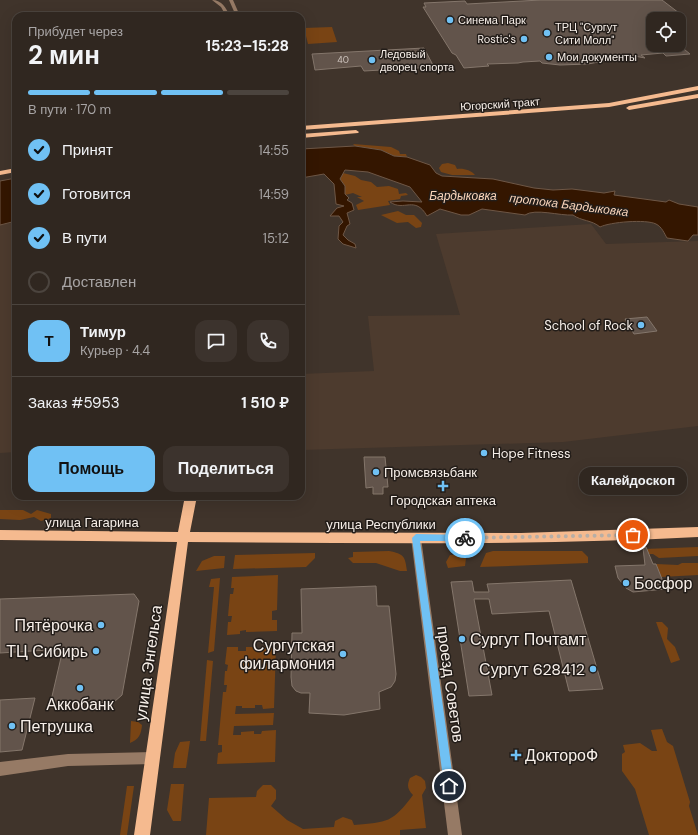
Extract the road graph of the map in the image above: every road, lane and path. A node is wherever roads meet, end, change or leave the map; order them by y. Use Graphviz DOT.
graph roads {
  1 [pos="214,0"];
  2 [pos="231,0"];
  3 [pos="226,12"];
  4 [pos="236,12"];
  5 [pos="698,88"];
  6 [pos="698,96"];
  7 [pos="580,115"];
  8 [pos="566,116"];
  9 [pos="520,120"];
  10 [pos="305,128"];
  11 [pos="364,131"];
  12 [pos="305,136"];
  13 [pos="12,164"];
  14 [pos="0,166"];
  15 [pos="12,171"];
  16 [pos="0,173"];
  17 [pos="190,500"];
  18 [pos="698,532"];
  19 [pos="0,535"];
  20 [pos="183,537"];
  21 [pos="416,538"];
  22 [pos="153,758"];
  23 [pos="0,770"];
  24 [pos="142,835"];
  25 [pos="455,835"];
  1 -- 3 [label="street"];
  2 -- 4 [label="street"];
  5 -- 10 [label="main road, Югорский тракт"];
  6 -- 7 [label="main road"];
  8 -- 9 [label="main road, Югорский тракт"];
  11 -- 12 [label="main road"];
  13 -- 14 [label="main road"];
  15 -- 16 [label="main road"];
  17 -- 20 [label="main road, улица Энгельса"];
  18 -- 21 [label="main road, улица Республики"];
  19 -- 20 [label="main road, улица Гагарина"];
  20 -- 21 [label="main road, улица Республики"];
  20 -- 22 [label="main road, улица Энгельса"];
  21 -- 25 [label="street, проезд Советов"];
  22 -- 23 [label="street"];
  22 -- 24 [label="main road, улица Энгельса"];
}
